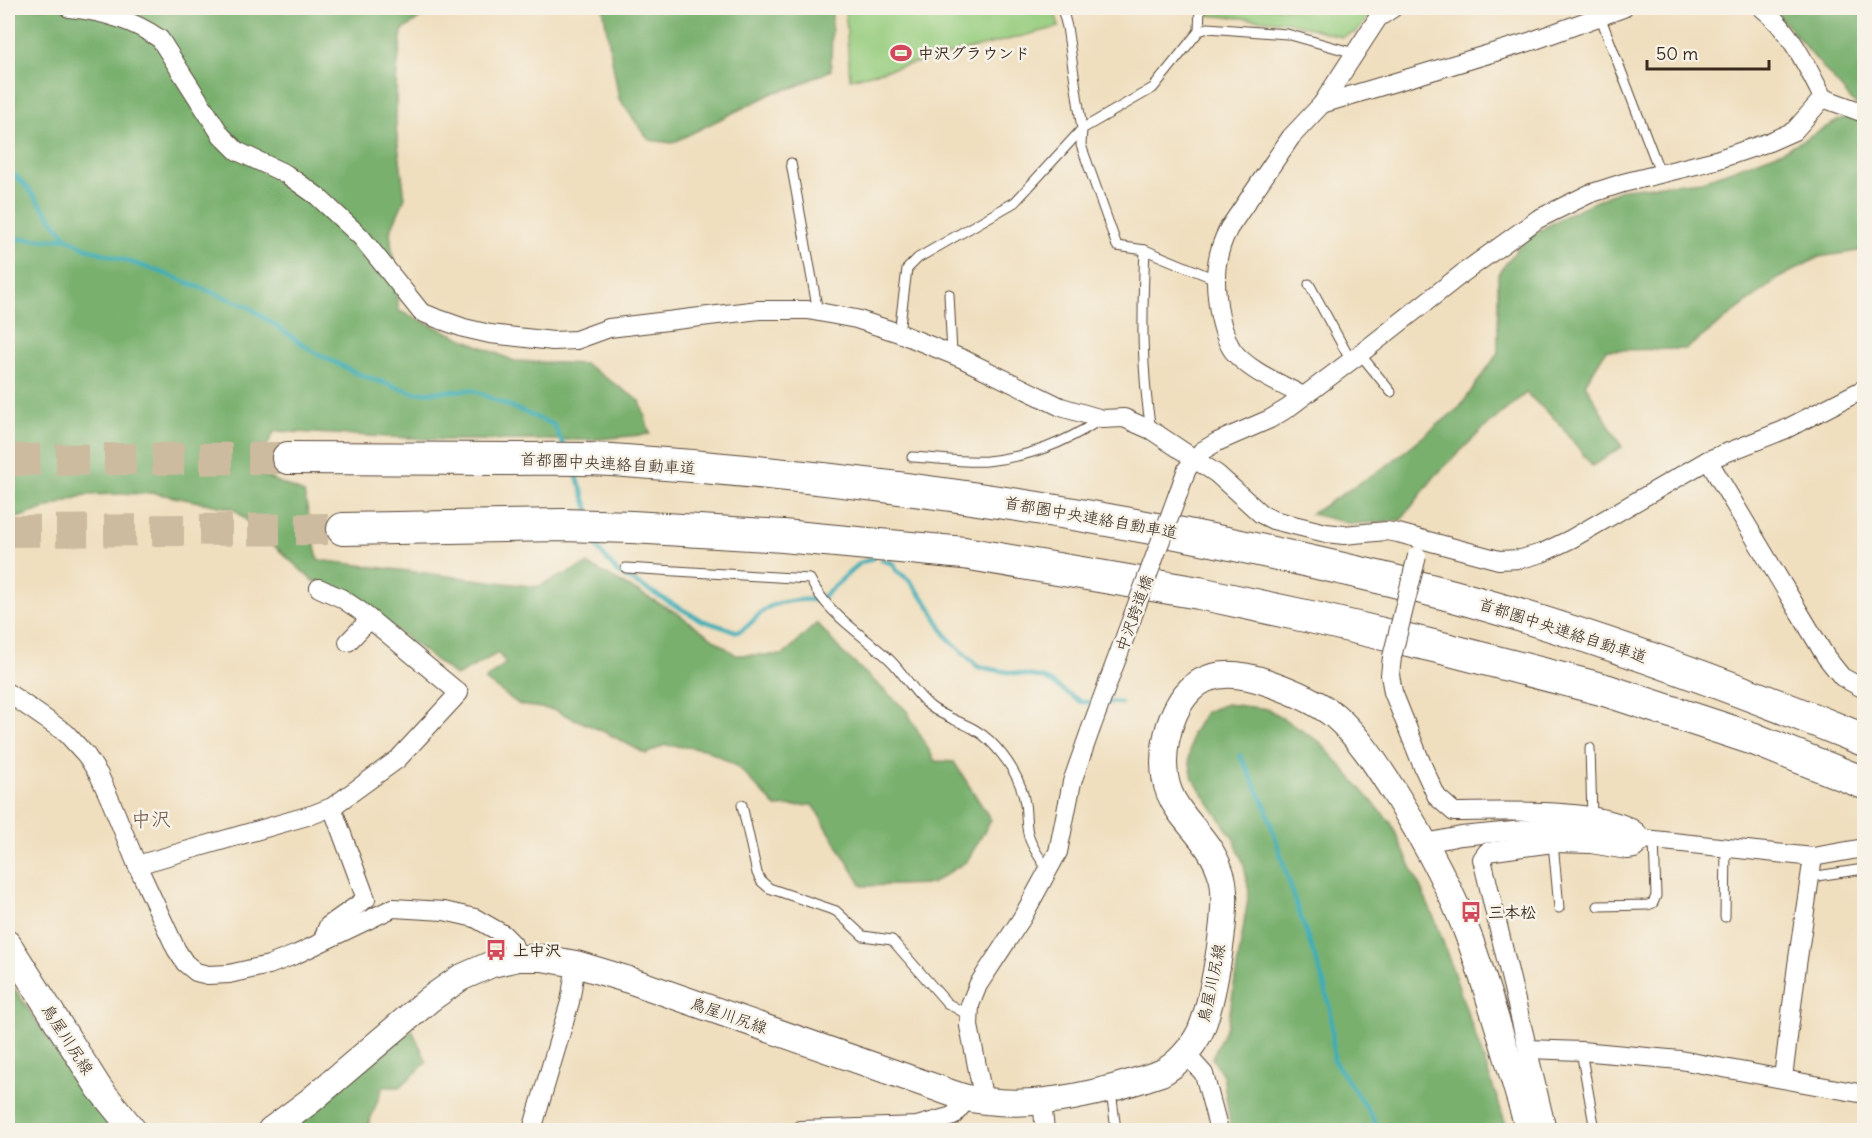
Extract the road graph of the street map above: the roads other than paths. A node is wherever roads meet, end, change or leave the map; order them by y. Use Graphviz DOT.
graph roads {
  1 [pos="69,8"];
  2 [pos="1062,8"];
  3 [pos="1200,8"];
  4 [pos="1393,8"];
  5 [pos="1623,8"];
  6 [pos="1762,8"];
  7 [pos="1600,16"];
  8 [pos="1199,31"];
  9 [pos="1354,53"];
  10 [pos="1823,98"];
  11 [pos="1322,104"];
  12 [pos="1864,113"];
  13 [pos="1082,129"];
  14 [pos="791,164"];
  15 [pos="1661,175"];
  16 [pos="1145,249"];
  17 [pos="1215,279"];
  18 [pos="1309,284"];
  19 [pos="949,294"];
  20 [pos="818,312"];
  21 [pos="899,333"];
  22 [pos="952,354"];
  23 [pos="1355,358"];
  24 [pos="1864,388"];
  25 [pos="1391,392"];
  26 [pos="1303,396"];
  27 [pos="1102,419"];
  28 [pos="1151,430"];
  29 [pos="912,457"];
  30 [pos="288,458"];
  31 [pos="1194,460"];
  32 [pos="1708,460"];
  33 [pos="343,529"];
  34 [pos="1420,548"];
  35 [pos="626,568"];
  36 [pos="319,588"];
  37 [pos="370,619"];
  38 [pos="348,642"];
  39 [pos="1864,689"];
  40 [pos="8,693"];
  41 [pos="1864,740"];
  42 [pos="1590,748"];
  43 [pos="1864,783"];
  44 [pos="742,805"];
  45 [pos="332,807"];
  46 [pos="1592,817"];
  47 [pos="1650,840"];
  48 [pos="1425,843"];
  49 [pos="1553,843"];
  50 [pos="1726,848"];
  51 [pos="1864,848"];
  52 [pos="1813,857"];
  53 [pos="137,866"];
  54 [pos="1864,869"];
  55 [pos="1048,871"];
  56 [pos="1810,877"];
  57 [pos="1598,906"];
  58 [pos="1559,908"];
  59 [pos="1725,917"];
  60 [pos="321,943"];
  61 [pos="8,944"];
  62 [pos="518,958"];
  63 [pos="576,964"];
  64 [pos="968,1015"];
  65 [pos="1528,1049"];
  66 [pos="1581,1051"];
  67 [pos="1185,1053"];
  68 [pos="1783,1078"];
  69 [pos="1110,1089"];
  70 [pos="1864,1094"];
  71 [pos="976,1100"];
  72 [pos="1042,1102"];
  73 [pos="948,1124"];
  74 [pos="915,1128"];
  75 [pos="133,1131"];
  76 [pos="271,1131"];
  77 [pos="532,1131"];
  78 [pos="801,1131"];
  79 [pos="1045,1131"];
  80 [pos="1116,1131"];
  81 [pos="1219,1131"];
  82 [pos="1529,1131"];
  83 [pos="1547,1131"];
  84 [pos="1595,1131"];
  1 -- 20 [label="street"];
  2 -- 13 [label="lane"];
  3 -- 8 [label="lane"];
  4 -- 9 [label="street"];
  5 -- 7 [label="street"];
  6 -- 10 [label="street"];
  7 -- 11 [label="street"];
  7 -- 15 [label="lane"];
  8 -- 9 [label="lane"];
  8 -- 13 [label="lane"];
  9 -- 11 [label="street"];
  10 -- 12 [label="street"];
  10 -- 15 [label="street"];
  11 -- 17 [label="street"];
  13 -- 16 [label="lane"];
  13 -- 21 [label="lane"];
  14 -- 20 [label="lane"];
  15 -- 23 [label="street"];
  16 -- 17 [label="lane"];
  16 -- 28 [label="lane"];
  17 -- 26 [label="street"];
  18 -- 23 [label="lane"];
  19 -- 22 [label="lane"];
  20 -- 21 [label="street"];
  21 -- 22 [label="street"];
  22 -- 27 [label="street"];
  23 -- 25 [label="lane"];
  23 -- 26 [label="street"];
  24 -- 32 [label="street"];
  26 -- 31 [label="street"];
  27 -- 28 [label="street"];
  27 -- 29 [label="lane"];
  28 -- 31 [label="street"];
  30 -- 41 [label="highway, 首都圏中央連絡自動車道"];
  31 -- 34 [label="street"];
  31 -- 55 [label="street, 中沢跨道橋, bridge"];
  32 -- 34 [label="street"];
  32 -- 39 [label="street"];
  33 -- 43 [label="highway"];
  34 -- 46 [label="street, bridge"];
  35 -- 55 [label="lane"];
  36 -- 37 [label="street"];
  37 -- 38 [label="street"];
  37 -- 45 [label="street"];
  40 -- 53 [label="street"];
  42 -- 46 [label="lane"];
  44 -- 64 [label="lane"];
  45 -- 53 [label="street"];
  45 -- 60 [label="street"];
  46 -- 47 [label="street"];
  47 -- 48 [label="street"];
  47 -- 49 [label="street"];
  47 -- 50 [label="street"];
  47 -- 57 [label="lane"];
  48 -- 67 [label="main road, 鳥屋川尻線"];
  48 -- 82 [label="main road, 鳥屋川尻線"];
  49 -- 58 [label="lane"];
  49 -- 65 [label="street"];
  50 -- 52 [label="street"];
  50 -- 59 [label="lane"];
  51 -- 52 [label="street"];
  52 -- 56 [label="street"];
  53 -- 60 [label="street"];
  54 -- 56 [label="lane"];
  55 -- 64 [label="street, 中沢跨道橋"];
  56 -- 68 [label="street"];
  60 -- 62 [label="street"];
  61 -- 75 [label="main road, 鳥屋川尻線"];
  62 -- 63 [label="main road, 鳥屋川尻線"];
  62 -- 76 [label="main road, 鳥屋川尻線"];
  63 -- 71 [label="main road, 鳥屋川尻線"];
  63 -- 77 [label="street"];
  64 -- 71 [label="street"];
  65 -- 66 [label="street"];
  65 -- 83 [label="street"];
  66 -- 68 [label="street"];
  66 -- 84 [label="lane"];
  67 -- 69 [label="main road, 鳥屋川尻線"];
  67 -- 81 [label="street"];
  68 -- 70 [label="street"];
  69 -- 72 [label="main road, 鳥屋川尻線"];
  69 -- 80 [label="lane"];
  71 -- 72 [label="main road, 鳥屋川尻線"];
  71 -- 73 [label="street"];
  72 -- 79 [label="street"];
  73 -- 74 [label="street"];
  74 -- 78 [label="street"];
}
